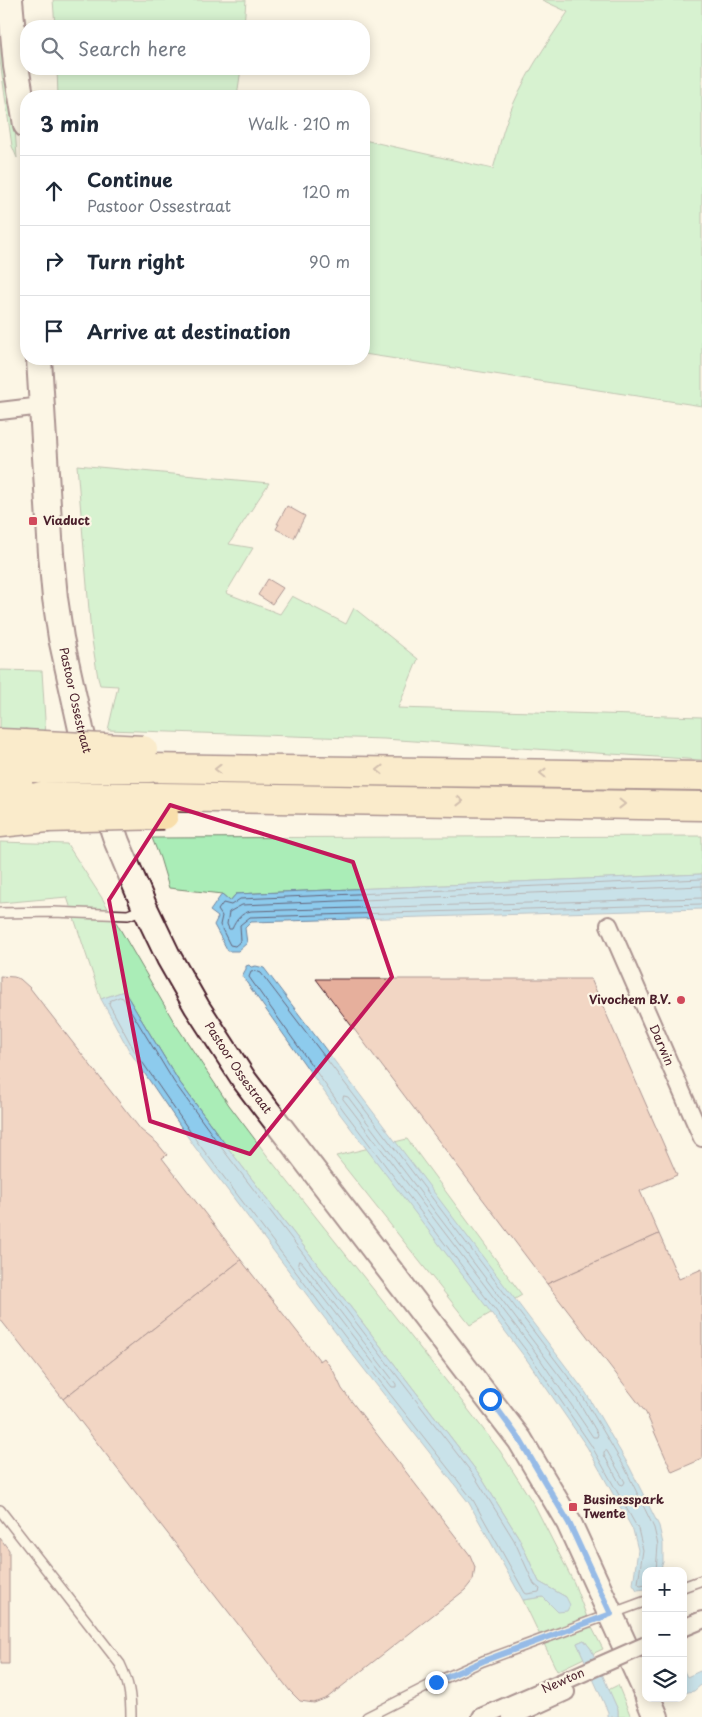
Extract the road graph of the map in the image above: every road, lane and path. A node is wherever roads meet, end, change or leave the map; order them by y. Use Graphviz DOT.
graph roads {
  1 [pos="10,0"];
  2 [pos="24,0"];
  3 [pos="26,20"];
  4 [pos="28,75"];
  5 [pos="20,90"];
  6 [pos="27,90"];
  7 [pos="39,365"];
  8 [pos="42,406"];
  9 [pos="0,411"];
  10 [pos="19,752"];
  11 [pos="0,768"];
  12 [pos="702,776"];
  13 [pos="0,795"];
  14 [pos="702,806"];
  15 [pos="44,807"];
  16 [pos="0,823"];
  17 [pos="145,908"];
  18 [pos="0,913"];
  19 [pos="609,925"];
  20 [pos="702,1138"];
  21 [pos="0,1510"];
  22 [pos="702,1580"];
  23 [pos="687,1586"];
  24 [pos="642,1602"];
  25 [pos="611,1614"];
  26 [pos="642,1647"];
  27 [pos="642,1658"];
  28 [pos="642,1683"];
  29 [pos="571,1684"];
  30 [pos="650,1702"];
  31 [pos="131,1717"];
  32 [pos="367,1717"];
  33 [pos="481,1717"];
  34 [pos="511,1717"];
  35 [pos="656,1717"];
  1 -- 5 [label="main road"];
  2 -- 3 [label="main road"];
  4 -- 6 [label="main road"];
  7 -- 8 [label="main road, Pastoor Ossestraat"];
  8 -- 9 [label="street"];
  8 -- 17 [label="main road, Pastoor Ossestraat"];
  10 -- 11 [label="highway"];
  12 -- 10 [label="highway, one-way, bridge"];
  13 -- 15 [label="highway"];
  15 -- 14 [label="highway, one-way, bridge"];
  15 -- 16 [label="highway"];
  17 -- 18 [label="lane"];
  17 -- 25 [label="main road, Pastoor Ossestraat"];
  19 -- 20 [label="street, Darwin"];
  21 -- 31 [label="lane"];
  22 -- 23 [label="lane"];
  24 -- 25 [label="lane"];
  25 -- 28 [label="main road, Pastoor Ossestraat"];
  25 -- 32 [label="lane"];
  26 -- 29 [label="street, Newton, bridge"];
  27 -- 29 [label="street, Newton"];
  29 -- 33 [label="street, Newton"];
  29 -- 34 [label="street, Newton"];
  30 -- 35 [label="main road"];
}
